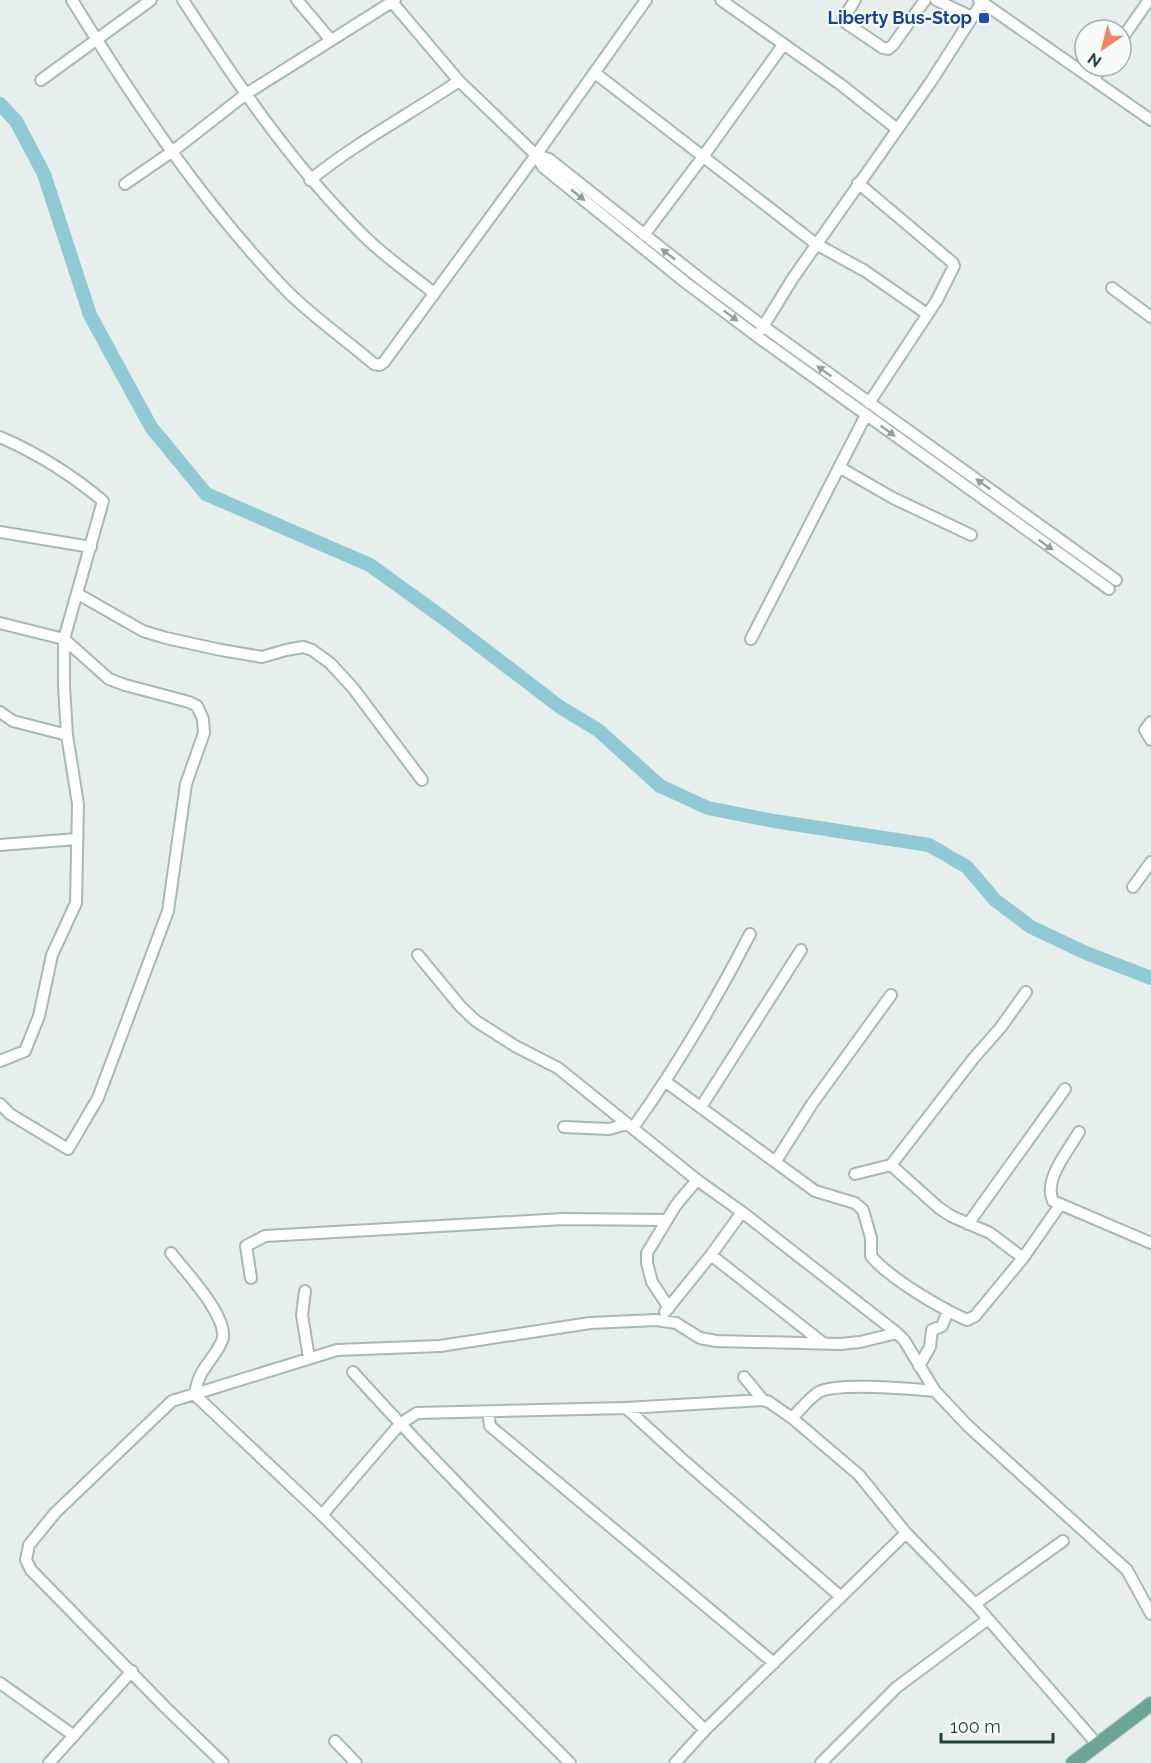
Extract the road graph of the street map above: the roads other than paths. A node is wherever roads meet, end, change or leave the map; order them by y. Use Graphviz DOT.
graph roads {
  1 [pos="72,0"];
  2 [pos="151,0"];
  3 [pos="183,0"];
  4 [pos="297,0"];
  5 [pos="646,0"];
  6 [pos="721,0"];
  7 [pos="855,0"];
  8 [pos="925,0"];
  9 [pos="936,0"];
  10 [pos="1149,0"];
  11 [pos="394,1"];
  12 [pos="980,1"];
  13 [pos="972,17"];
  14 [pos="1133,23"];
  15 [pos="96,39"];
  16 [pos="330,39"];
  17 [pos="783,45"];
  18 [pos="595,73"];
  19 [pos="1094,79"];
  20 [pos="41,80"];
  21 [pos="459,81"];
  22 [pos="246,94"];
  23 [pos="1151,120"];
  24 [pos="897,129"];
  25 [pos="173,151"];
  26 [pos="536,155"];
  27 [pos="702,158"];
  28 [pos="310,180"];
  29 [pos="858,183"];
  30 [pos="125,184"];
  31 [pos="644,235"];
  32 [pos="816,244"];
  33 [pos="1112,288"];
  34 [pos="434,293"];
  35 [pos="927,314"];
  36 [pos="1151,316"];
  37 [pos="763,326"];
  38 [pos="758,337"];
  39 [pos="869,403"];
  40 [pos="866,415"];
  41 [pos="0,437"];
  42 [pos="839,467"];
  43 [pos="0,532"];
  44 [pos="971,535"];
  45 [pos="91,547"];
  46 [pos="1116,580"];
  47 [pos="1109,589"];
  48 [pos="78,594"];
  49 [pos="0,623"];
  50 [pos="64,639"];
  51 [pos="751,639"];
  52 [pos="0,712"];
  53 [pos="1151,722"];
  54 [pos="67,735"];
  55 [pos="1151,740"];
  56 [pos="423,780"];
  57 [pos="76,839"];
  58 [pos="0,844"];
  59 [pos="1151,862"];
  60 [pos="1133,887"];
  61 [pos="750,934"];
  62 [pos="801,950"];
  63 [pos="418,955"];
  64 [pos="1026,992"];
  65 [pos="891,995"];
  66 [pos="0,1060"];
  67 [pos="666,1082"];
  68 [pos="1065,1089"];
  69 [pos="0,1104"];
  70 [pos="701,1107"];
  71 [pos="630,1126"];
  72 [pos="564,1127"];
  73 [pos="1079,1132"];
  74 [pos="776,1161"];
  75 [pos="891,1165"];
  76 [pos="855,1174"];
  77 [pos="697,1180"];
  78 [pos="1060,1205"];
  79 [pos="742,1212"];
  80 [pos="666,1220"];
  81 [pos="968,1224"];
  82 [pos="1151,1243"];
  83 [pos="171,1253"];
  84 [pos="711,1255"];
  85 [pos="1023,1258"];
  86 [pos="251,1278"];
  87 [pos="305,1291"];
  88 [pos="669,1308"];
  89 [pos="948,1311"];
  90 [pos="656,1320"];
  91 [pos="897,1333"];
  92 [pos="823,1344"];
  93 [pos="309,1358"];
  94 [pos="919,1366"];
  95 [pos="353,1372"];
  96 [pos="744,1377"];
  97 [pos="935,1391"];
  98 [pos="195,1395"];
  99 [pos="763,1400"];
  100 [pos="626,1408"];
  101 [pos="488,1412"];
  102 [pos="792,1418"];
  103 [pos="400,1424"];
  104 [pos="322,1515"];
  105 [pos="906,1533"];
  106 [pos="1064,1541"];
  107 [pos="842,1597"];
  108 [pos="975,1604"];
  109 [pos="1151,1614"];
  110 [pos="987,1620"];
  111 [pos="774,1663"];
  112 [pos="132,1671"];
  113 [pos="0,1683"];
  114 [pos="1151,1704"];
  115 [pos="705,1730"];
  116 [pos="73,1735"];
  117 [pos="335,1741"];
  118 [pos="1097,1744"];
  119 [pos="51,1762"];
  120 [pos="223,1763"];
  121 [pos="356,1763"];
  122 [pos="570,1763"];
  123 [pos="675,1763"];
  124 [pos="821,1763"];
  125 [pos="1073,1763"];
  1 -- 15 [label="street"];
  2 -- 15 [label="street"];
  3 -- 22 [label="street"];
  4 -- 16 [label="street"];
  5 -- 18 [label="street"];
  6 -- 17 [label="street"];
  7 -- 8 [label="street"];
  9 -- 13 [label="street"];
  10 -- 14 [label="street"];
  11 -- 16 [label="street"];
  11 -- 21 [label="street"];
  12 -- 13 [label="street"];
  12 -- 19 [label="street"];
  13 -- 24 [label="street"];
  15 -- 20 [label="street"];
  15 -- 25 [label="street"];
  16 -- 22 [label="street"];
  17 -- 24 [label="street"];
  17 -- 27 [label="street"];
  18 -- 26 [label="street"];
  18 -- 27 [label="street"];
  19 -- 23 [label="street"];
  21 -- 26 [label="street"];
  21 -- 28 [label="street"];
  22 -- 25 [label="street"];
  22 -- 28 [label="street"];
  24 -- 29 [label="street"];
  25 -- 30 [label="street"];
  25 -- 34 [label="street"];
  26 -- 31 [label="street"];
  26 -- 34 [label="street"];
  26 -- 38 [label="street, one-way"];
  27 -- 31 [label="street"];
  27 -- 32 [label="street"];
  28 -- 34 [label="street"];
  29 -- 32 [label="street"];
  29 -- 35 [label="street"];
  37 -- 31 [label="street, one-way"];
  32 -- 35 [label="street"];
  32 -- 37 [label="street"];
  33 -- 36 [label="street"];
  35 -- 39 [label="street"];
  37 -- 38 [label="street"];
  39 -- 37 [label="street, one-way"];
  38 -- 40 [label="street"];
  46 -- 39 [label="street, one-way"];
  40 -- 42 [label="street"];
  40 -- 47 [label="street, one-way"];
  41 -- 45 [label="street"];
  42 -- 44 [label="street"];
  42 -- 51 [label="street"];
  43 -- 45 [label="street"];
  45 -- 48 [label="street"];
  48 -- 50 [label="street"];
  48 -- 56 [label="street"];
  49 -- 50 [label="street"];
  50 -- 54 [label="street"];
  50 -- 69 [label="street"];
  52 -- 54 [label="street"];
  53 -- 55 [label="street"];
  54 -- 57 [label="street"];
  57 -- 58 [label="street"];
  57 -- 66 [label="street"];
  59 -- 60 [label="street"];
  61 -- 67 [label="street"];
  62 -- 70 [label="street"];
  63 -- 71 [label="street"];
  64 -- 75 [label="street"];
  65 -- 74 [label="street"];
  67 -- 70 [label="street"];
  67 -- 71 [label="street"];
  68 -- 81 [label="street"];
  70 -- 74 [label="street"];
  71 -- 72 [label="street"];
  71 -- 77 [label="street"];
  73 -- 78 [label="street"];
  74 -- 89 [label="street"];
  75 -- 76 [label="street"];
  75 -- 81 [label="street"];
  77 -- 79 [label="street"];
  77 -- 80 [label="street"];
  78 -- 82 [label="street"];
  78 -- 85 [label="street"];
  79 -- 84 [label="street"];
  79 -- 91 [label="street"];
  80 -- 86 [label="street"];
  80 -- 88 [label="street"];
  81 -- 85 [label="street"];
  83 -- 98 [label="street"];
  84 -- 88 [label="street"];
  84 -- 92 [label="street"];
  85 -- 89 [label="street"];
  87 -- 93 [label="street"];
  88 -- 90 [label="street"];
  89 -- 94 [label="street"];
  90 -- 92 [label="street"];
  90 -- 93 [label="street"];
  91 -- 92 [label="street"];
  91 -- 94 [label="street"];
  93 -- 98 [label="street"];
  94 -- 97 [label="street"];
  95 -- 103 [label="street"];
  96 -- 99 [label="street"];
  97 -- 102 [label="street"];
  97 -- 109 [label="street"];
  98 -- 104 [label="street"];
  98 -- 112 [label="street"];
  99 -- 100 [label="street"];
  99 -- 102 [label="street"];
  100 -- 101 [label="street"];
  100 -- 107 [label="street"];
  101 -- 103 [label="street"];
  101 -- 111 [label="street"];
  102 -- 105 [label="street"];
  103 -- 104 [label="street"];
  103 -- 115 [label="street"];
  104 -- 122 [label="street"];
  105 -- 107 [label="street"];
  105 -- 108 [label="street"];
  106 -- 108 [label="street"];
  107 -- 111 [label="street"];
  108 -- 110 [label="street"];
  110 -- 118 [label="street"];
  110 -- 124 [label="street"];
  111 -- 115 [label="street"];
  112 -- 116 [label="street"];
  112 -- 120 [label="street"];
  113 -- 116 [label="street"];
  114 -- 118 [label="main road"];
  115 -- 123 [label="street"];
  116 -- 119 [label="street"];
  117 -- 121 [label="street"];
  118 -- 125 [label="main road"];
}
